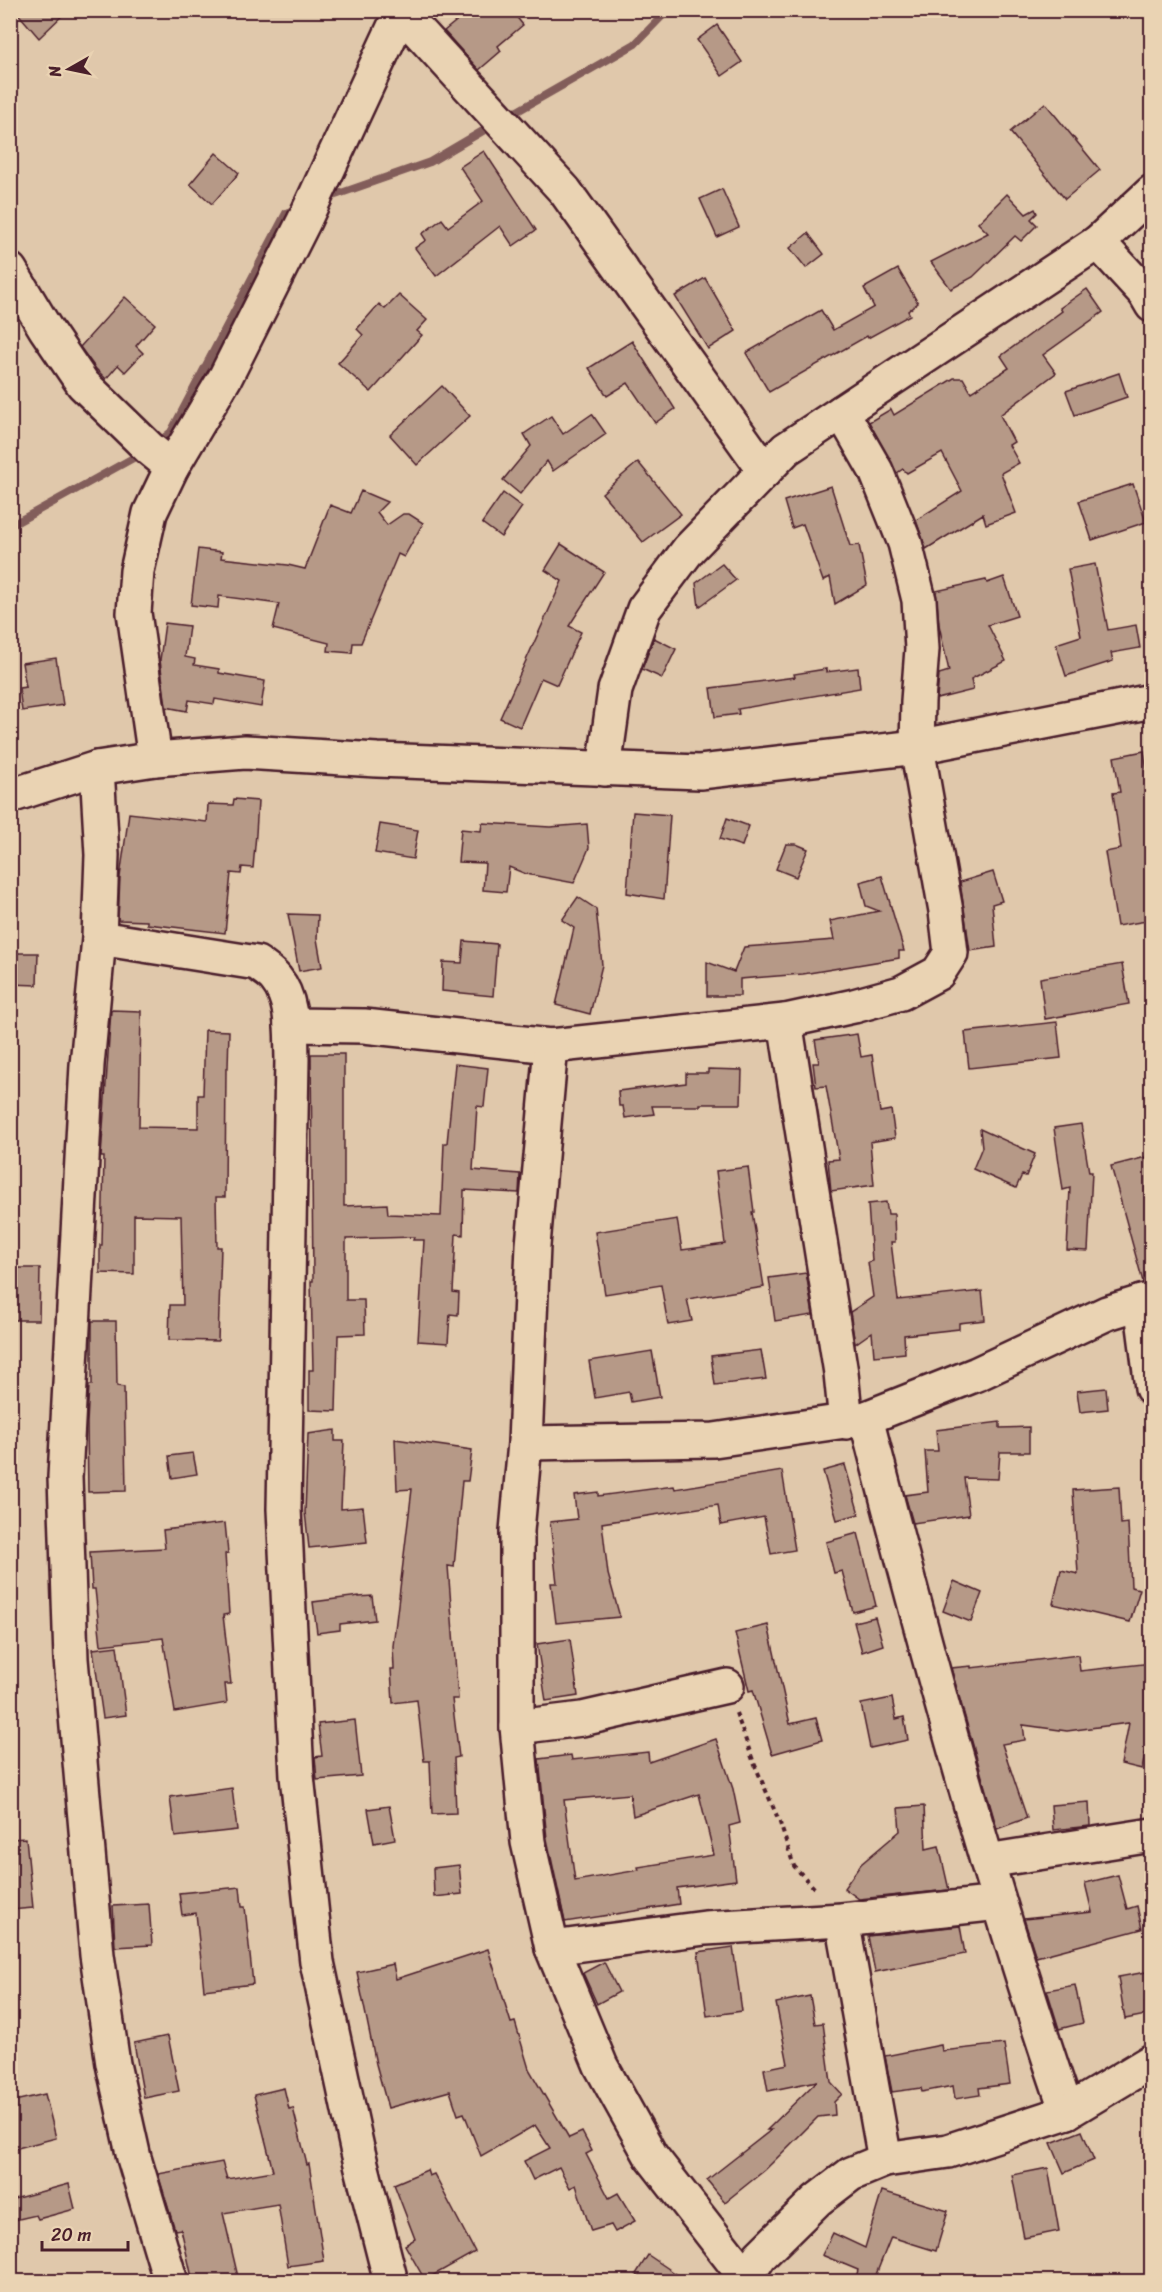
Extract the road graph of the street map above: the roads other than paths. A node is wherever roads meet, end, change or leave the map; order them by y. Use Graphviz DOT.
graph roads {
  1 [pos="400,11"];
  2 [pos="1152,192"];
  3 [pos="1098,242"];
  4 [pos="10,270"];
  5 [pos="1152,305"];
  6 [pos="842,412"];
  7 [pos="172,467"];
  8 [pos="765,471"];
  9 [pos="1152,701"];
  10 [pos="917,747"];
  11 [pos="155,759"];
  12 [pos="97,768"];
  13 [pos="604,769"];
  14 [pos="10,796"];
  15 [pos="99,938"];
  16 [pos="785,1021"];
  17 [pos="291,1025"];
  18 [pos="551,1046"];
  19 [pos="1146,1300"];
  20 [pos="1152,1388"];
  21 [pos="856,1420"];
  22 [pos="525,1443"];
  23 [pos="727,1686"];
  24 [pos="517,1727"];
  25 [pos="1152,1835"];
  26 [pos="987,1861"];
  27 [pos="999,1903"];
  28 [pos="842,1920"];
  29 [pos="552,1948"];
  30 [pos="1152,2061"];
  31 [pos="1067,2112"];
  32 [pos="885,2160"];
  33 [pos="747,2280"];
  34 [pos="171,2282"];
  35 [pos="391,2282"];
  1 -- 7 [label="street"];
  1 -- 8 [label="street"];
  2 -- 3 [label="street"];
  3 -- 5 [label="street"];
  3 -- 6 [label="street"];
  4 -- 7 [label="street"];
  6 -- 8 [label="street"];
  6 -- 10 [label="street"];
  7 -- 11 [label="street"];
  8 -- 13 [label="street"];
  9 -- 10 [label="street"];
  10 -- 13 [label="street"];
  10 -- 16 [label="street"];
  11 -- 12 [label="street"];
  11 -- 13 [label="street"];
  12 -- 14 [label="street"];
  12 -- 15 [label="street"];
  15 -- 17 [label="street"];
  15 -- 34 [label="street"];
  16 -- 18 [label="street"];
  16 -- 21 [label="street"];
  17 -- 18 [label="street"];
  17 -- 35 [label="street"];
  18 -- 22 [label="street"];
  19 -- 20 [label="street"];
  19 -- 21 [label="street"];
  21 -- 22 [label="street"];
  21 -- 26 [label="street"];
  22 -- 24 [label="street"];
  23 -- 24 [label="street"];
  24 -- 29 [label="street"];
  25 -- 26 [label="street"];
  26 -- 27 [label="street"];
  27 -- 28 [label="street"];
  27 -- 31 [label="street"];
  28 -- 29 [label="street"];
  28 -- 32 [label="street"];
  29 -- 33 [label="street"];
  30 -- 31 [label="street"];
  31 -- 32 [label="street"];
  32 -- 33 [label="street"];
}
